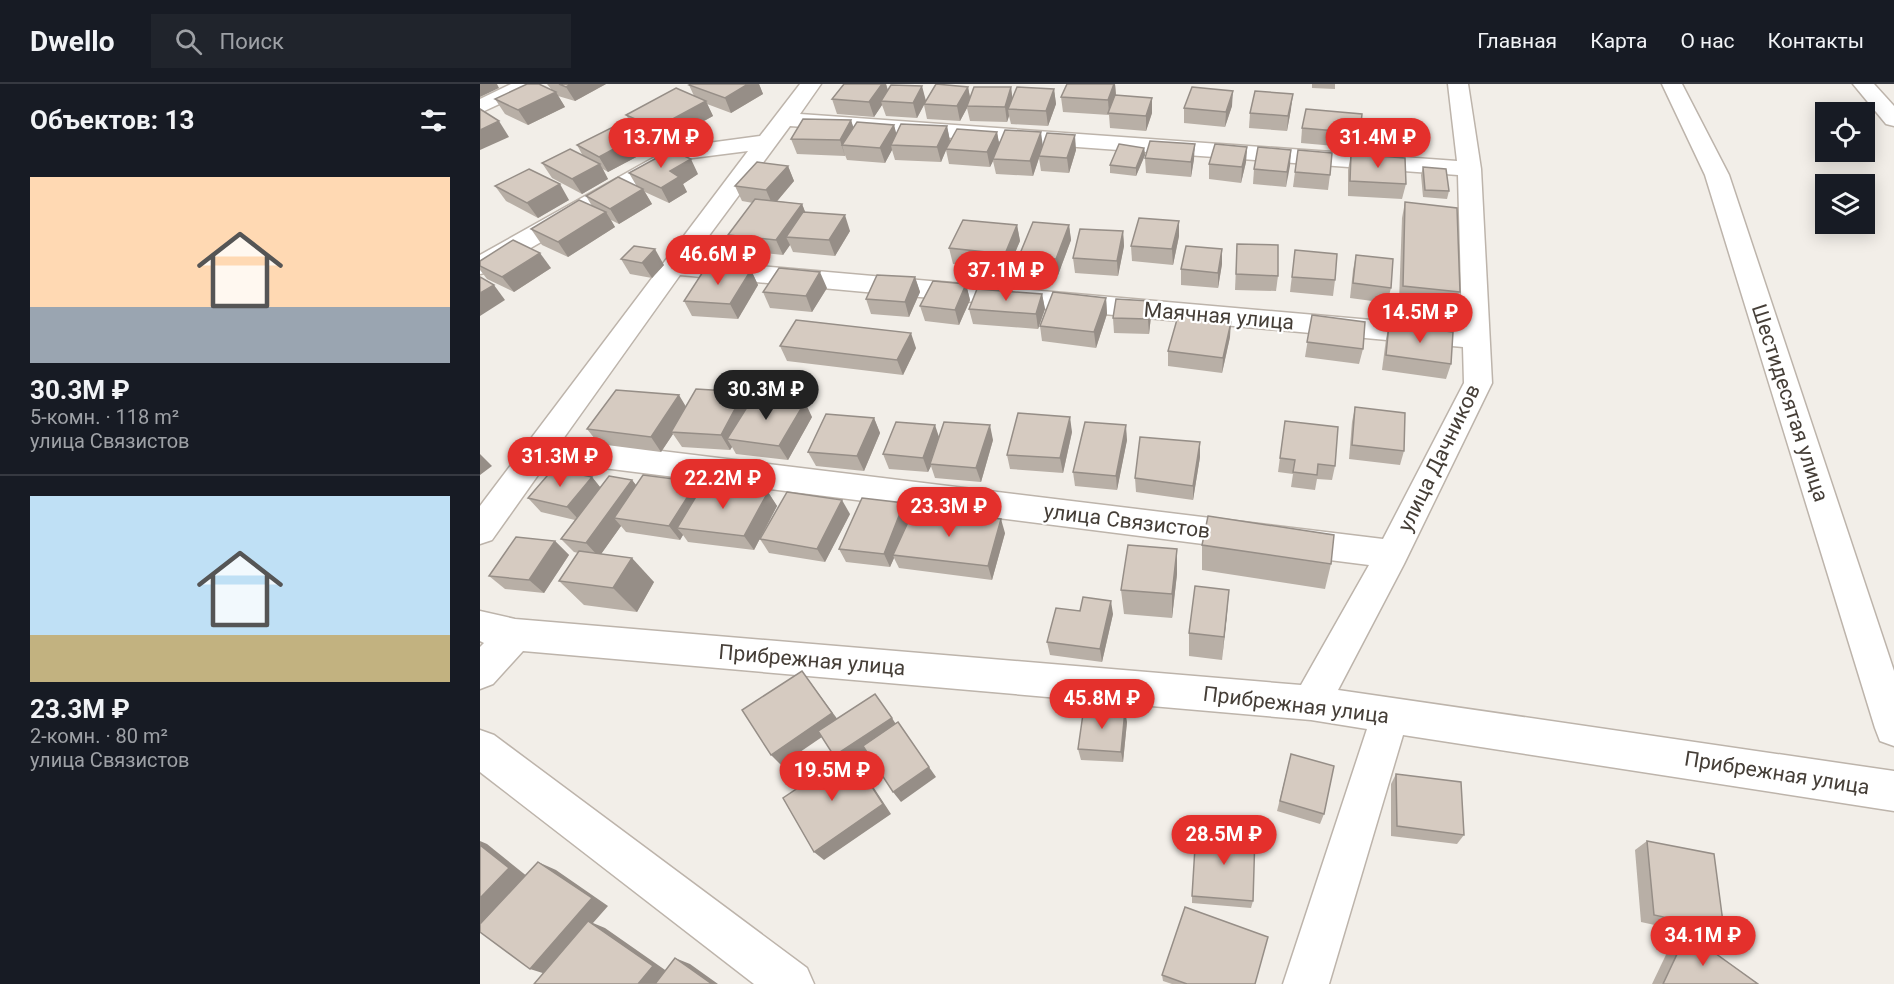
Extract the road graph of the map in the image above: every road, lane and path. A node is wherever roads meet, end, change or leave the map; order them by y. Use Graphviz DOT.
graph roads {
  1 [pos="527,84"];
  2 [pos="1458,84"];
  3 [pos="1672,84"];
  4 [pos="1863,84"];
  5 [pos="802,86"];
  6 [pos="480,107"];
  7 [pos="786,119"];
  8 [pos="1894,119"];
  9 [pos="766,142"];
  10 [pos="1469,169"];
  11 [pos="480,266"];
  12 [pos="673,266"];
  13 [pos="1477,339"];
  14 [pos="540,448"];
  15 [pos="480,531"];
  16 [pos="1392,554"];
  17 [pos="480,626"];
  18 [pos="515,635"];
  19 [pos="480,672"];
  20 [pos="1311,703"];
  21 [pos="1390,715"];
  22 [pos="1894,728"];
  23 [pos="480,748"];
  24 [pos="1894,791"];
  25 [pos="791,984"];
  26 [pos="1306,984"];
  1 -- 6 [label="street"];
  2 -- 10 [label="street, улица Дачников"];
  3 -- 22 [label="street, Шестидесятая улица"];
  4 -- 8 [label="street"];
  5 -- 7 [label="street"];
  7 -- 9 [label="street"];
  7 -- 10 [label="street"];
  9 -- 11 [label="street"];
  9 -- 12 [label="street"];
  10 -- 13 [label="street, улица Дачников"];
  12 -- 13 [label="street, Маячная улица"];
  12 -- 14 [label="street"];
  13 -- 16 [label="street, улица Дачников"];
  14 -- 15 [label="street"];
  14 -- 16 [label="street, улица Связистов"];
  16 -- 20 [label="street, улица Дачников"];
  17 -- 18 [label="street, Прибрежная улица"];
  18 -- 19 [label="street"];
  18 -- 20 [label="street, Прибрежная улица"];
  20 -- 21 [label="street, Прибрежная улица"];
  21 -- 24 [label="street, Прибрежная улица"];
  21 -- 26 [label="street"];
  23 -- 25 [label="street"];
}
